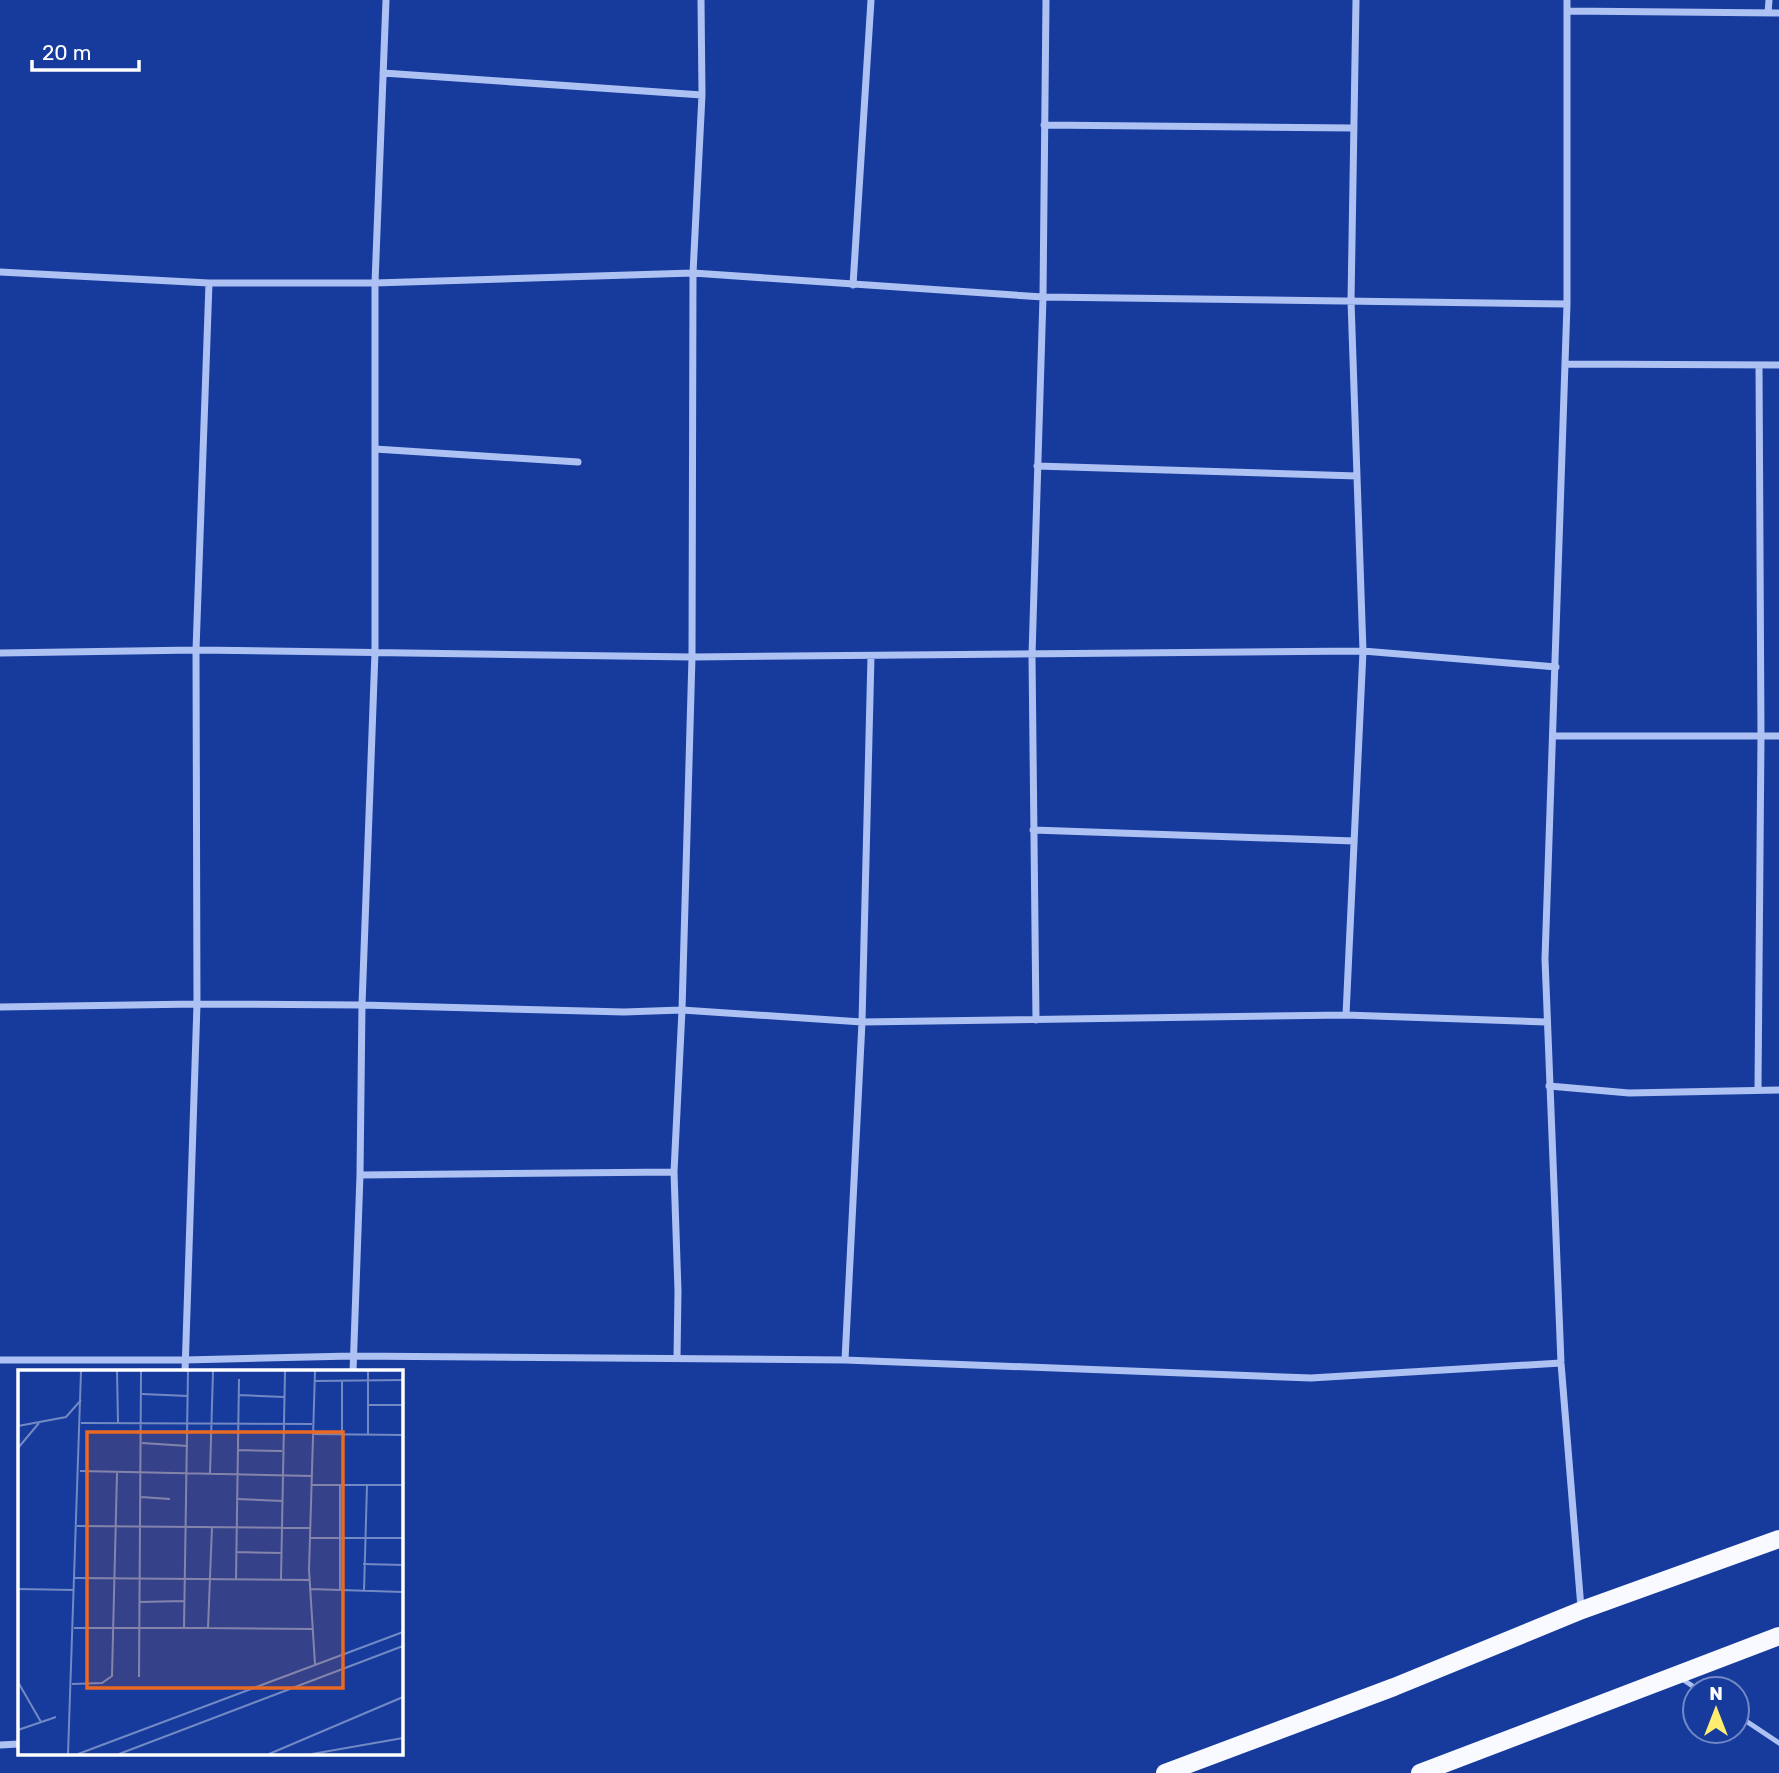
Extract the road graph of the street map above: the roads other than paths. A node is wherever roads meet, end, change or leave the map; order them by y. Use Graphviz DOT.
graph roads {
  1 [pos="386,0"];
  2 [pos="701,0"];
  3 [pos="871,0"];
  4 [pos="1046,0"];
  5 [pos="1356,0"];
  6 [pos="1567,0"];
  7 [pos="1769,0"];
  8 [pos="1567,11"];
  9 [pos="1768,13"];
  10 [pos="1779,13"];
  11 [pos="383,73"];
  12 [pos="702,95"];
  13 [pos="1044,125"];
  14 [pos="1354,128"];
  15 [pos="0,272"];
  16 [pos="693,273"];
  17 [pos="209,282"];
  18 [pos="374,282"];
  19 [pos="853,285"];
  20 [pos="1043,297"];
  21 [pos="1351,301"];
  22 [pos="1567,304"];
  23 [pos="1565,364"];
  24 [pos="1759,365"];
  25 [pos="1779,365"];
  26 [pos="374,449"];
  27 [pos="578,461"];
  28 [pos="1037,466"];
  29 [pos="1357,476"];
  30 [pos="197,650"];
  31 [pos="1363,651"];
  32 [pos="375,652"];
  33 [pos="0,653"];
  34 [pos="1031,655"];
  35 [pos="871,656"];
  36 [pos="692,657"];
  37 [pos="1556,667"];
  38 [pos="1553,736"];
  39 [pos="1761,736"];
  40 [pos="1779,736"];
  41 [pos="1033,830"];
  42 [pos="1354,841"];
  43 [pos="197,1004"];
  44 [pos="362,1005"];
  45 [pos="0,1007"];
  46 [pos="682,1010"];
  47 [pos="1346,1015"];
  48 [pos="1036,1020"];
  49 [pos="862,1022"];
  50 [pos="1546,1022"];
  51 [pos="1549,1086"];
  52 [pos="1758,1088"];
  53 [pos="1779,1090"];
  54 [pos="674,1172"];
  55 [pos="360,1175"];
  56 [pos="352,1356"];
  57 [pos="677,1358"];
  58 [pos="0,1360"];
  59 [pos="185,1360"];
  60 [pos="845,1360"];
  61 [pos="1561,1363"];
  62 [pos="184,1370"];
  63 [pos="353,1370"];
  64 [pos="1779,1539"];
  65 [pos="1581,1610"];
  66 [pos="1779,1636"];
  67 [pos="1676,1675"];
  68 [pos="1681,1678"];
  69 [pos="1751,1724"];
  70 [pos="1779,1743"];
  71 [pos="18,1744"];
  72 [pos="0,1745"];
  73 [pos="1165,1773"];
  74 [pos="1420,1773"];
  1 -- 11 [label="street"];
  2 -- 12 [label="street"];
  3 -- 19 [label="street"];
  4 -- 13 [label="street"];
  5 -- 14 [label="street"];
  6 -- 8 [label="street"];
  7 -- 9 [label="street"];
  8 -- 9 [label="street"];
  8 -- 22 [label="street"];
  9 -- 10 [label="street"];
  11 -- 12 [label="street"];
  11 -- 18 [label="street"];
  12 -- 16 [label="street"];
  13 -- 14 [label="street"];
  13 -- 20 [label="street"];
  14 -- 21 [label="street"];
  15 -- 17 [label="street"];
  16 -- 18 [label="street"];
  16 -- 19 [label="street"];
  16 -- 36 [label="street"];
  17 -- 18 [label="street"];
  17 -- 30 [label="street"];
  18 -- 26 [label="street"];
  19 -- 20 [label="street"];
  20 -- 21 [label="street"];
  20 -- 28 [label="street"];
  21 -- 22 [label="street"];
  21 -- 29 [label="street"];
  22 -- 23 [label="street"];
  23 -- 24 [label="street"];
  23 -- 37 [label="street"];
  24 -- 25 [label="street"];
  24 -- 39 [label="street"];
  26 -- 27 [label="street"];
  26 -- 32 [label="street"];
  28 -- 29 [label="street"];
  28 -- 34 [label="street"];
  29 -- 31 [label="street"];
  30 -- 32 [label="street"];
  30 -- 33 [label="street"];
  30 -- 43 [label="street"];
  31 -- 34 [label="street"];
  31 -- 37 [label="street"];
  31 -- 42 [label="street"];
  32 -- 36 [label="street"];
  32 -- 44 [label="street"];
  34 -- 35 [label="street"];
  34 -- 41 [label="street"];
  35 -- 36 [label="street"];
  35 -- 49 [label="street"];
  36 -- 46 [label="street"];
  37 -- 38 [label="street"];
  38 -- 39 [label="street"];
  38 -- 50 [label="street"];
  39 -- 40 [label="street"];
  39 -- 52 [label="street"];
  41 -- 42 [label="street"];
  41 -- 48 [label="street"];
  42 -- 47 [label="street"];
  43 -- 44 [label="street"];
  43 -- 45 [label="street"];
  43 -- 59 [label="street"];
  44 -- 46 [label="street"];
  44 -- 55 [label="street"];
  46 -- 49 [label="street"];
  46 -- 54 [label="street"];
  47 -- 48 [label="street"];
  47 -- 50 [label="street"];
  48 -- 49 [label="street"];
  49 -- 60 [label="street"];
  50 -- 51 [label="street"];
  51 -- 52 [label="street"];
  51 -- 61 [label="street"];
  52 -- 53 [label="street"];
  54 -- 55 [label="street"];
  54 -- 57 [label="street"];
  55 -- 56 [label="street"];
  56 -- 57 [label="street"];
  56 -- 59 [label="street"];
  56 -- 63 [label="street"];
  57 -- 60 [label="street"];
  58 -- 59 [label="street"];
  59 -- 62 [label="street"];
  60 -- 61 [label="street"];
  61 -- 65 [label="street"];
  64 -- 65 [label="main road"];
  65 -- 73 [label="main road"];
  66 -- 67 [label="main road"];
  67 -- 68 [label="lane"];
  67 -- 74 [label="main road"];
  69 -- 70 [label="lane"];
  71 -- 72 [label="street"];
}
